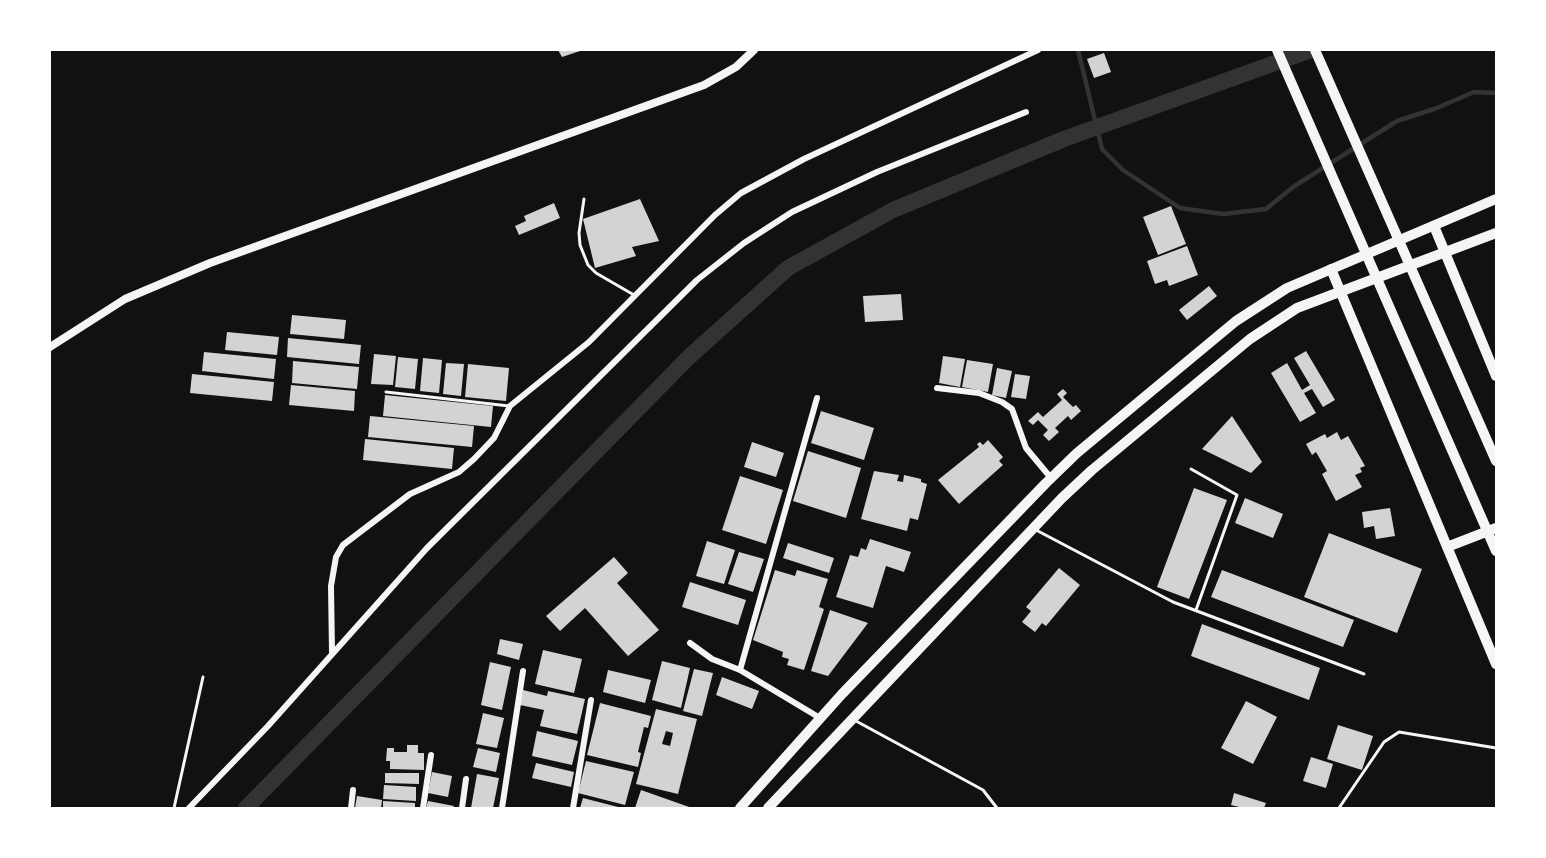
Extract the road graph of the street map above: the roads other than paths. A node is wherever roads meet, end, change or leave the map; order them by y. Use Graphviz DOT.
graph roads {
  1 [pos="754,50"];
  2 [pos="1038,50"];
  3 [pos="1277,50"];
  4 [pos="1315,50"];
  5 [pos="1026,112"];
  6 [pos="584,198"];
  7 [pos="1497,198"];
  8 [pos="1434,226"];
  9 [pos="1497,233"];
  10 [pos="1447,254"];
  11 [pos="1331,269"];
  12 [pos="1341,292"];
  13 [pos="636,296"];
  14 [pos="50,347"];
  15 [pos="1497,376"];
  16 [pos="937,388"];
  17 [pos="386,392"];
  18 [pos="817,398"];
  19 [pos="510,406"];
  20 [pos="1497,461"];
  21 [pos="1191,469"];
  22 [pos="1051,478"];
  23 [pos="1497,528"];
  24 [pos="1034,529"];
  25 [pos="1448,547"];
  26 [pos="1497,551"];
  27 [pos="1196,610"];
  28 [pos="690,643"];
  29 [pos="333,654"];
  30 [pos="1497,664"];
  31 [pos="740,670"];
  32 [pos="523,671"];
  33 [pos="1364,674"];
  34 [pos="202,677"];
  35 [pos="591,700"];
  36 [pos="820,718"];
  37 [pos="851,719"];
  38 [pos="1497,748"];
  39 [pos="431,755"];
  40 [pos="466,779"];
  41 [pos="353,790"];
  42 [pos="174,808"];
  43 [pos="189,808"];
  44 [pos="351,808"];
  45 [pos="423,808"];
  46 [pos="462,808"];
  47 [pos="502,808"];
  48 [pos="573,808"];
  49 [pos="740,808"];
  50 [pos="768,808"];
  51 [pos="997,808"];
  52 [pos="1339,808"];
  1 -- 14 [label="street"];
  2 -- 13 [label="street"];
  3 -- 26 [label="main road"];
  4 -- 20 [label="main road"];
  5 -- 29 [label="street"];
  6 -- 13 [label="lane"];
  7 -- 8 [label="main road"];
  8 -- 10 [label="main road"];
  8 -- 11 [label="main road"];
  9 -- 10 [label="main road"];
  10 -- 12 [label="main road"];
  10 -- 15 [label="main road"];
  11 -- 12 [label="main road"];
  11 -- 22 [label="main road"];
  12 -- 24 [label="main road"];
  12 -- 25 [label="main road"];
  13 -- 19 [label="street"];
  16 -- 22 [label="street"];
  17 -- 19 [label="lane"];
  18 -- 31 [label="street"];
  19 -- 29 [label="street"];
  21 -- 27 [label="lane"];
  22 -- 36 [label="main road"];
  23 -- 25 [label="main road"];
  24 -- 27 [label="lane"];
  24 -- 37 [label="main road"];
  25 -- 30 [label="main road"];
  27 -- 33 [label="lane"];
  28 -- 31 [label="street"];
  29 -- 43 [label="street"];
  31 -- 36 [label="street"];
  32 -- 47 [label="street"];
  34 -- 42 [label="lane"];
  35 -- 48 [label="street"];
  36 -- 49 [label="main road"];
  37 -- 50 [label="main road"];
  37 -- 51 [label="lane"];
  38 -- 52 [label="lane"];
  39 -- 45 [label="street"];
  40 -- 46 [label="street"];
  41 -- 44 [label="street"];
}
